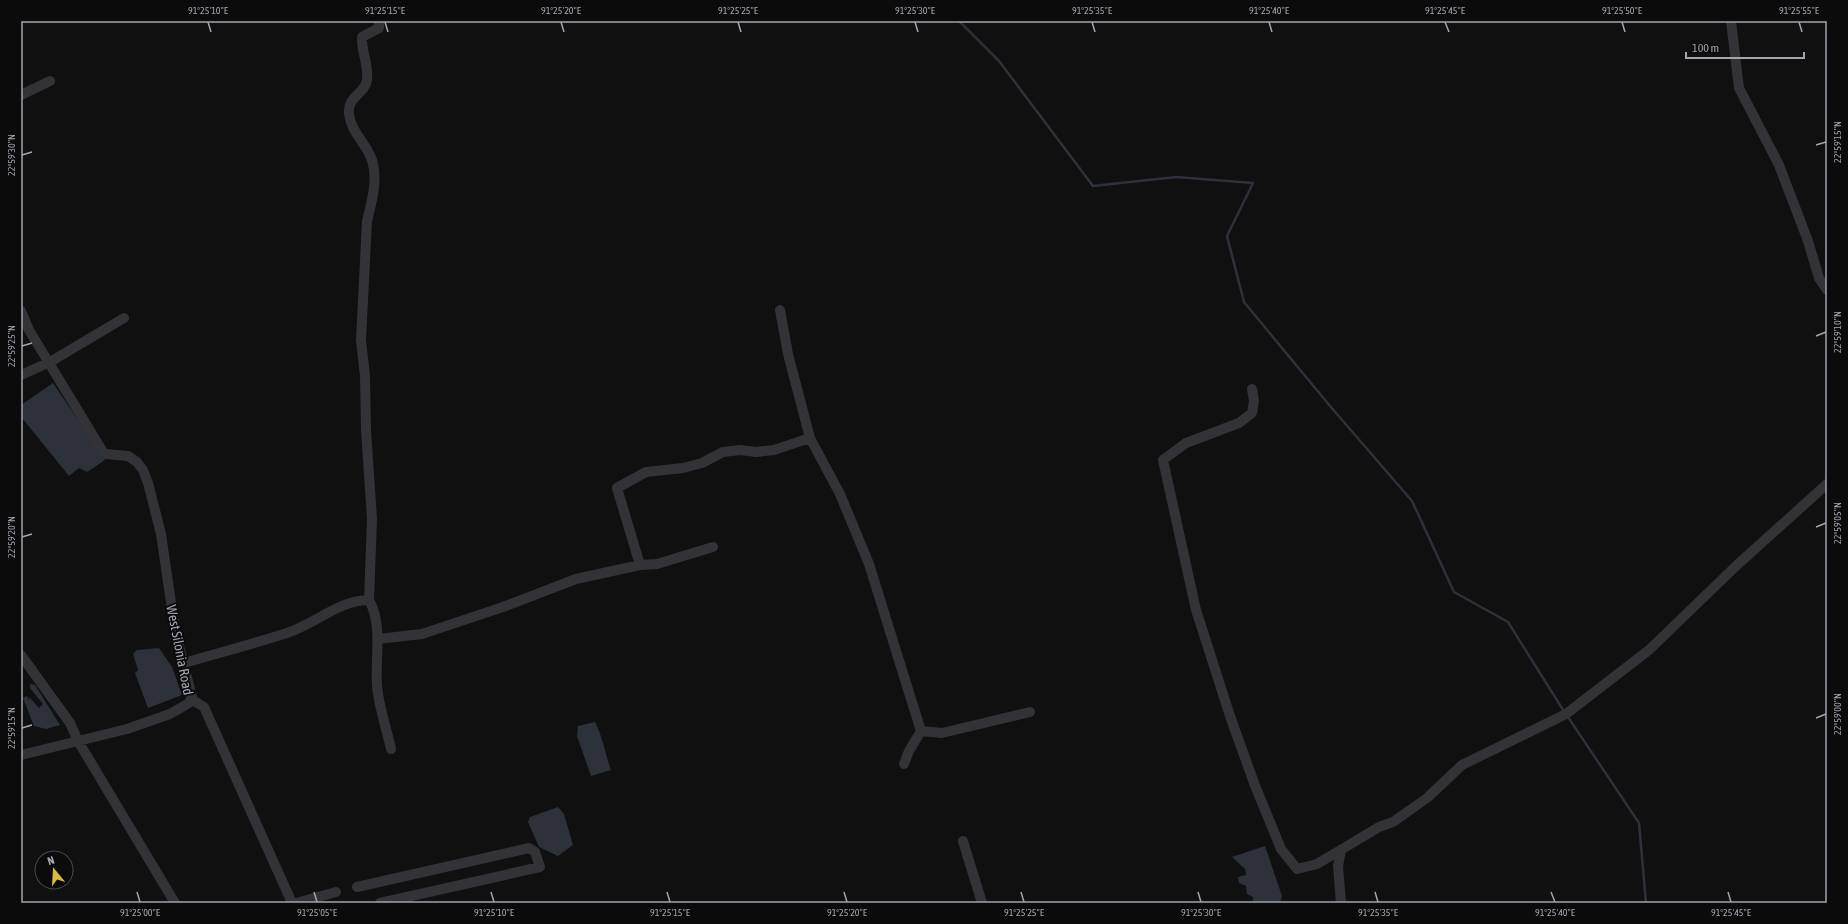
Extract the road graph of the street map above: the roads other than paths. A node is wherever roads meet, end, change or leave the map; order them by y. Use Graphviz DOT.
graph roads {
  1 [pos="379,21"];
  2 [pos="1731,21"];
  3 [pos="50,81"];
  4 [pos="21,95"];
  5 [pos="1827,290"];
  6 [pos="780,310"];
  7 [pos="21,311"];
  8 [pos="124,318"];
  9 [pos="50,362"];
  10 [pos="21,375"];
  11 [pos="1252,389"];
  12 [pos="810,438"];
  13 [pos="1827,484"];
  14 [pos="713,548"];
  15 [pos="640,564"];
  16 [pos="369,600"];
  17 [pos="378,639"];
  18 [pos="21,655"];
  19 [pos="184,663"];
  20 [pos="192,699"];
  21 [pos="1030,712"];
  22 [pos="921,732"];
  23 [pos="78,741"];
  24 [pos="391,749"];
  25 [pos="21,755"];
  26 [pos="904,764"];
  27 [pos="962,842"];
  28 [pos="1341,850"];
  29 [pos="357,887"];
  30 [pos="336,892"];
  31 [pos="175,903"];
  32 [pos="292,903"];
  33 [pos="296,903"];
  34 [pos="380,903"];
  35 [pos="982,903"];
  36 [pos="1341,903"];
  1 -- 16 [label="street"];
  2 -- 5 [label="street"];
  3 -- 4 [label="street"];
  6 -- 12 [label="street"];
  7 -- 9 [label="street"];
  8 -- 9 [label="street"];
  9 -- 10 [label="street"];
  9 -- 19 [label="street, West Silonia Road"];
  11 -- 28 [label="street"];
  12 -- 15 [label="street"];
  12 -- 22 [label="street"];
  13 -- 28 [label="street"];
  14 -- 15 [label="street"];
  15 -- 17 [label="street"];
  16 -- 17 [label="street"];
  16 -- 19 [label="street"];
  17 -- 24 [label="street"];
  18 -- 23 [label="street"];
  19 -- 20 [label="street, West Silonia Road"];
  20 -- 23 [label="street, West Silonia Road"];
  20 -- 32 [label="street"];
  21 -- 22 [label="street"];
  22 -- 26 [label="street"];
  23 -- 25 [label="street, West Silonia Road"];
  23 -- 31 [label="street"];
  27 -- 35 [label="street"];
  28 -- 36 [label="street"];
  29 -- 34 [label="street"];
  30 -- 33 [label="street"];
}
